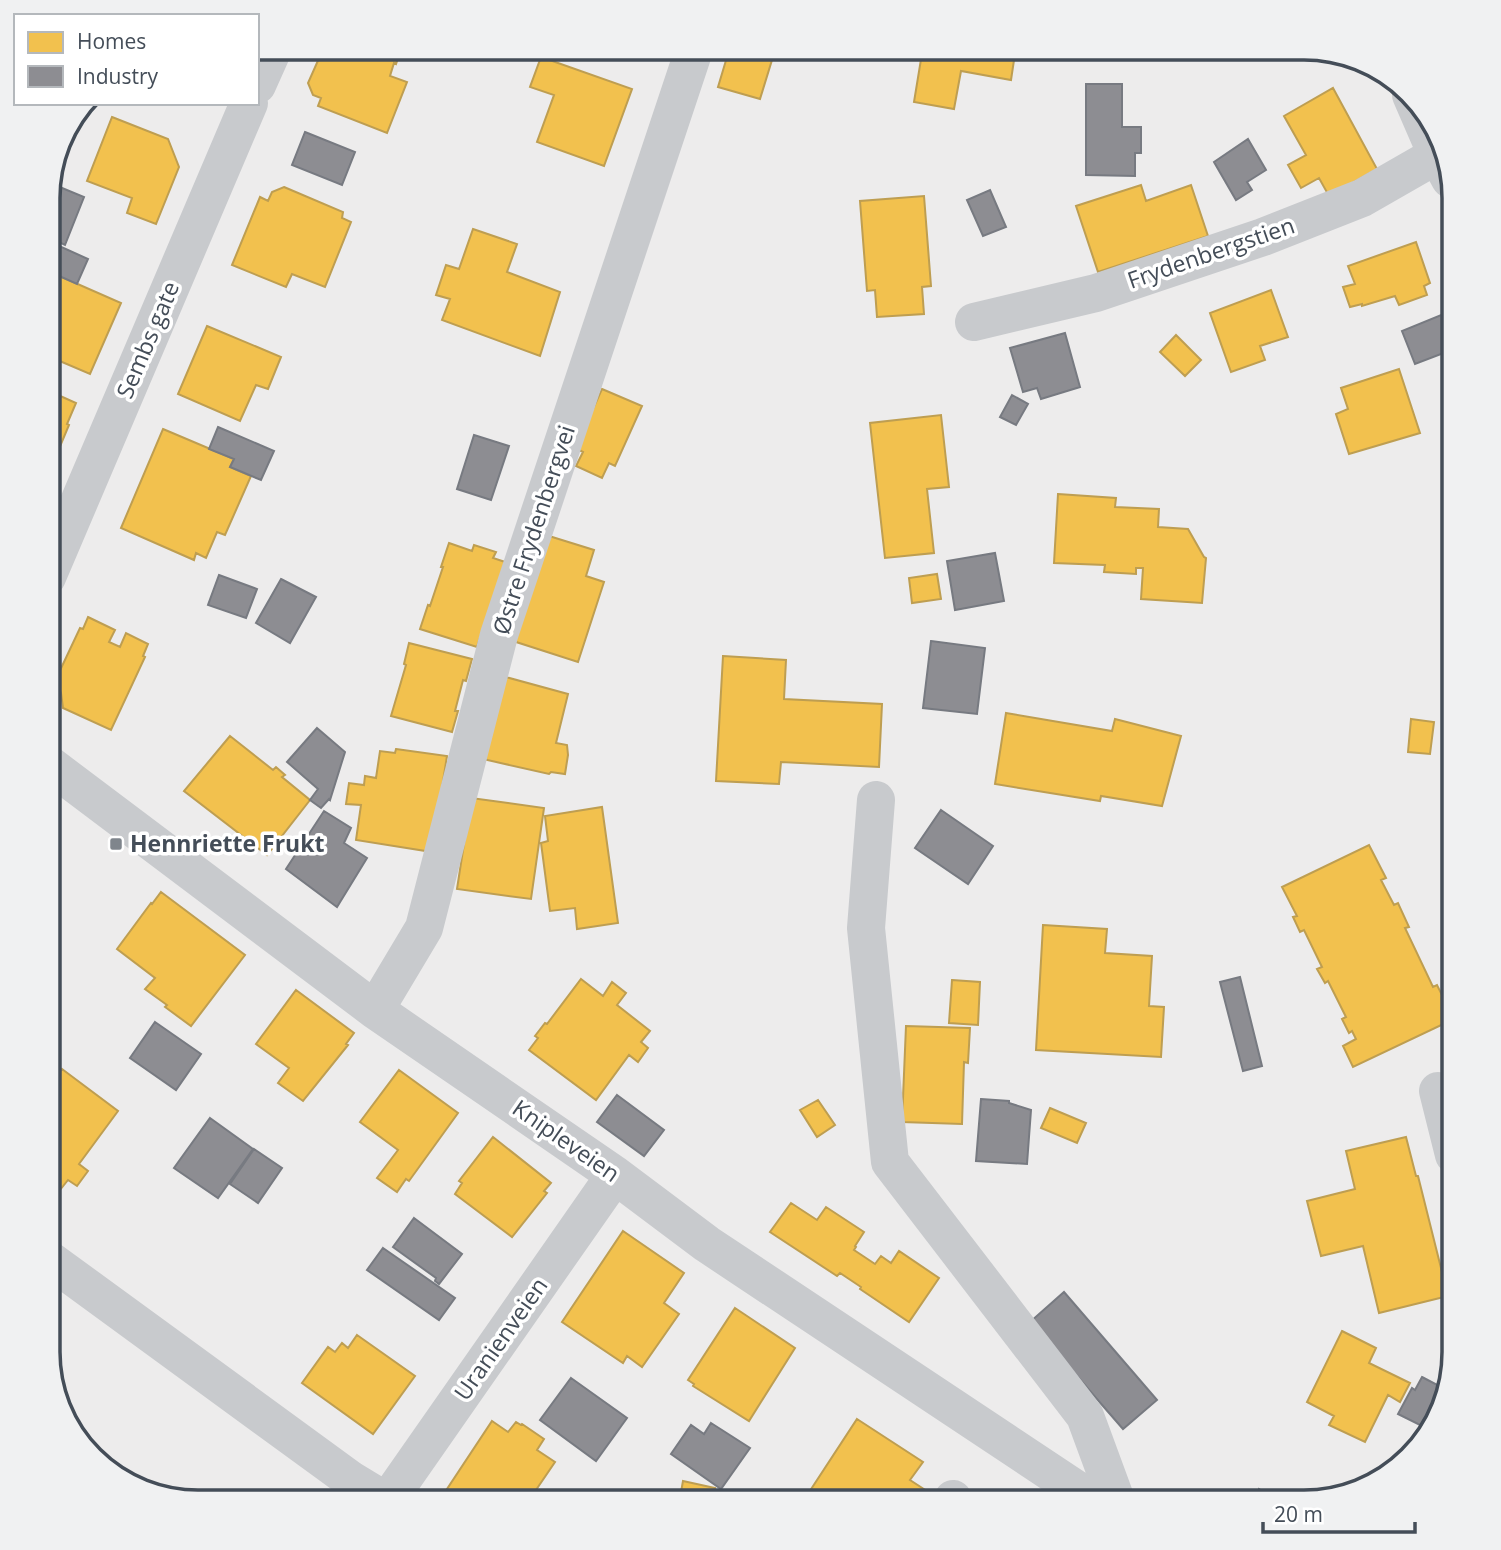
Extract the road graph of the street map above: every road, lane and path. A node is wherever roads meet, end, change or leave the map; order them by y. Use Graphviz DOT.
graph roads {
  1 [pos="691,60"];
  2 [pos="243,105"];
  3 [pos="1438,169"];
  4 [pos="974,322"];
  5 [pos="60,546"];
  6 [pos="60,773"];
  7 [pos="876,800"];
  8 [pos="376,1010"];
  9 [pos="1438,1091"];
  10 [pos="1442,1107"];
  11 [pos="615,1175"];
  12 [pos="60,1267"];
  13 [pos="367,1490"];
  14 [pos="395,1490"];
  15 [pos="1077,1490"];
  16 [pos="1112,1490"];
  1 -- 8 [label="street, Østre Frydenbergvei"];
  2 -- 5 [label="street, Sembs gate"];
  3 -- 4 [label="street, Frydenbergstien"];
  6 -- 8 [label="street, Knipleveien"];
  7 -- 16 [label="street"];
  8 -- 11 [label="street, Knipleveien"];
  9 -- 10 [label="street"];
  11 -- 14 [label="street, Uranienveien"];
  11 -- 15 [label="street, Knipleveien"];
  12 -- 13 [label="street"];
}
